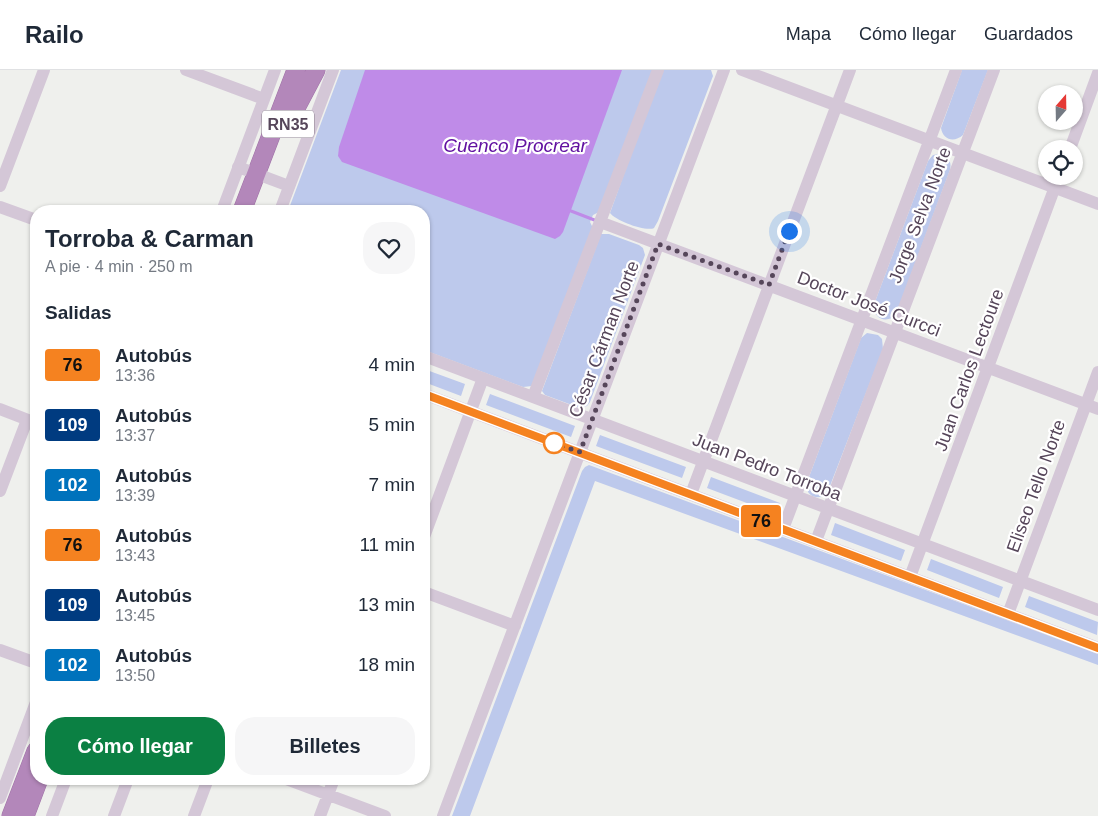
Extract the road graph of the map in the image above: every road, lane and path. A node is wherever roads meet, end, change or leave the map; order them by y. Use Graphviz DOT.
graph roads {
  1 [pos="44,70"];
  2 [pos="186,70"];
  3 [pos="275,70"];
  4 [pos="296,70"];
  5 [pos="308,70"];
  6 [pos="316,70"];
  7 [pos="333,70"];
  8 [pos="658,70"];
  9 [pos="724,70"];
  10 [pos="742,70"];
  11 [pos="850,70"];
  12 [pos="956,70"];
  13 [pos="994,70"];
  14 [pos="1098,72"];
  15 [pos="264,99"];
  16 [pos="837,106"];
  17 [pos="287,125"];
  18 [pos="930,140"];
  19 [pos="1073,140"];
  20 [pos="963,153"];
  21 [pos="238,167"];
  22 [pos="262,176"];
  23 [pos="1038,176"];
  24 [pos="1056,185"];
  25 [pos="1063,185"];
  26 [pos="0,186"];
  27 [pos="289,186"];
  28 [pos="1098,204"];
  29 [pos="224,205"];
  30 [pos="245,205"];
  31 [pos="255,205"];
  32 [pos="282,205"];
  33 [pos="0,207"];
  34 [pos="30,218"];
  35 [pos="600,222"];
  36 [pos="658,244"];
  37 [pos="769,285"];
  38 [pos="862,320"];
  39 [pos="895,332"];
  40 [pos="430,358"];
  41 [pos="988,367"];
  42 [pos="1098,372"];
  43 [pos="483,378"];
  44 [pos="430,396"];
  45 [pos="533,397"];
  46 [pos="1092,406"];
  47 [pos="0,410"];
  48 [pos="470,411"];
  49 [pos="30,420"];
  50 [pos="592,420"];
  51 [pos="30,425"];
  52 [pos="580,452"];
  53 [pos="703,462"];
  54 [pos="0,491"];
  55 [pos="691,494"];
  56 [pos="796,496"];
  57 [pos="828,509"];
  58 [pos="430,521"];
  59 [pos="783,529"];
  60 [pos="816,541"];
  61 [pos="923,544"];
  62 [pos="910,577"];
  63 [pos="1020,581"];
  64 [pos="430,594"];
  65 [pos="1098,610"];
  66 [pos="1008,614"];
  67 [pos="515,626"];
  68 [pos="1098,648"];
  69 [pos="0,650"];
  70 [pos="30,661"];
  71 [pos="30,718"];
  72 [pos="30,767"];
  73 [pos="37,785"];
  74 [pos="64,785"];
  75 [pos="126,785"];
  76 [pos="206,785"];
  77 [pos="303,785"];
  78 [pos="332,785"];
  79 [pos="328,794"];
  80 [pos="0,798"];
  81 [pos="11,816"];
  82 [pos="25,816"];
  83 [pos="52,816"];
  84 [pos="114,816"];
  85 [pos="194,816"];
  86 [pos="320,816"];
  87 [pos="385,816"];
  88 [pos="443,816"];
  1 -- 26 [label="street"];
  2 -- 15 [label="street"];
  3 -- 15 [label="street"];
  4 -- 22 [label="highway, RN35"];
  5 -- 17 [label="highway, RN35"];
  6 -- 17 [label="highway"];
  7 -- 27 [label="street"];
  8 -- 35 [label="street"];
  9 -- 36 [label="street, César Cárman Norte"];
  10 -- 16 [label="street"];
  11 -- 16 [label="street"];
  12 -- 18 [label="street, Jorge Selva Norte"];
  13 -- 20 [label="street, Jorge Selva Norte"];
  14 -- 19 [label="street"];
  15 -- 21 [label="street"];
  16 -- 18 [label="street"];
  16 -- 37 [label="street"];
  17 -- 22 [label="highway, RN35"];
  18 -- 20 [label="street"];
  18 -- 38 [label="street, Jorge Selva Norte"];
  20 -- 23 [label="street"];
  20 -- 39 [label="street, Jorge Selva Norte"];
  21 -- 22 [label="street"];
  21 -- 29 [label="street"];
  22 -- 27 [label="street"];
  22 -- 30 [label="highway, RN35"];
  22 -- 31 [label="highway, RN35"];
  24 -- 41 [label="street, Juan Carlos Lectoure"];
  25 -- 28 [label="street"];
  27 -- 32 [label="street"];
  33 -- 34 [label="street"];
  35 -- 36 [label="street, Doctor José Curcci"];
  35 -- 45 [label="street"];
  36 -- 37 [label="street, Doctor José Curcci"];
  36 -- 50 [label="street, César Cárman Norte"];
  37 -- 38 [label="street, Doctor José Curcci"];
  37 -- 53 [label="street"];
  38 -- 39 [label="street, Doctor José Curcci"];
  38 -- 56 [label="street, Jorge Selva Norte"];
  39 -- 41 [label="street, Doctor José Curcci"];
  39 -- 57 [label="street, Jorge Selva Norte"];
  40 -- 43 [label="street, Juan Pedro Torroba"];
  41 -- 46 [label="street, Doctor José Curcci"];
  41 -- 61 [label="street, Juan Carlos Lectoure"];
  42 -- 46 [label="street, Eliseo Tello Norte"];
  43 -- 45 [label="street, Juan Pedro Torroba"];
  43 -- 48 [label="street"];
  44 -- 48 [label="street"];
  45 -- 50 [label="street, Juan Pedro Torroba"];
  46 -- 63 [label="street, Eliseo Tello Norte"];
  47 -- 49 [label="street"];
  48 -- 52 [label="street"];
  48 -- 58 [label="street"];
  50 -- 52 [label="street, César Cárman Norte"];
  50 -- 53 [label="street, Juan Pedro Torroba"];
  51 -- 54 [label="street"];
  52 -- 55 [label="street"];
  52 -- 67 [label="street, César Cárman Norte"];
  53 -- 55 [label="street"];
  53 -- 56 [label="street, Juan Pedro Torroba"];
  55 -- 59 [label="street"];
  56 -- 57 [label="street, Juan Pedro Torroba"];
  56 -- 59 [label="street, Jorge Selva Norte"];
  57 -- 60 [label="street, Jorge Selva Norte"];
  57 -- 61 [label="street, Juan Pedro Torroba"];
  59 -- 60 [label="street"];
  60 -- 62 [label="street"];
  61 -- 62 [label="street, Juan Carlos Lectoure"];
  61 -- 63 [label="street, Juan Pedro Torroba"];
  62 -- 66 [label="street"];
  63 -- 65 [label="street, Juan Pedro Torroba"];
  63 -- 66 [label="street, Eliseo Tello Norte"];
  64 -- 67 [label="street"];
  66 -- 68 [label="street"];
  67 -- 88 [label="street, César Cárman Norte"];
  69 -- 70 [label="street"];
  71 -- 80 [label="street"];
  72 -- 81 [label="highway"];
  73 -- 82 [label="highway"];
  74 -- 83 [label="street"];
  75 -- 84 [label="street"];
  76 -- 85 [label="street"];
  77 -- 79 [label="street"];
  78 -- 79 [label="street"];
  79 -- 86 [label="street"];
  79 -- 87 [label="street"];
}
